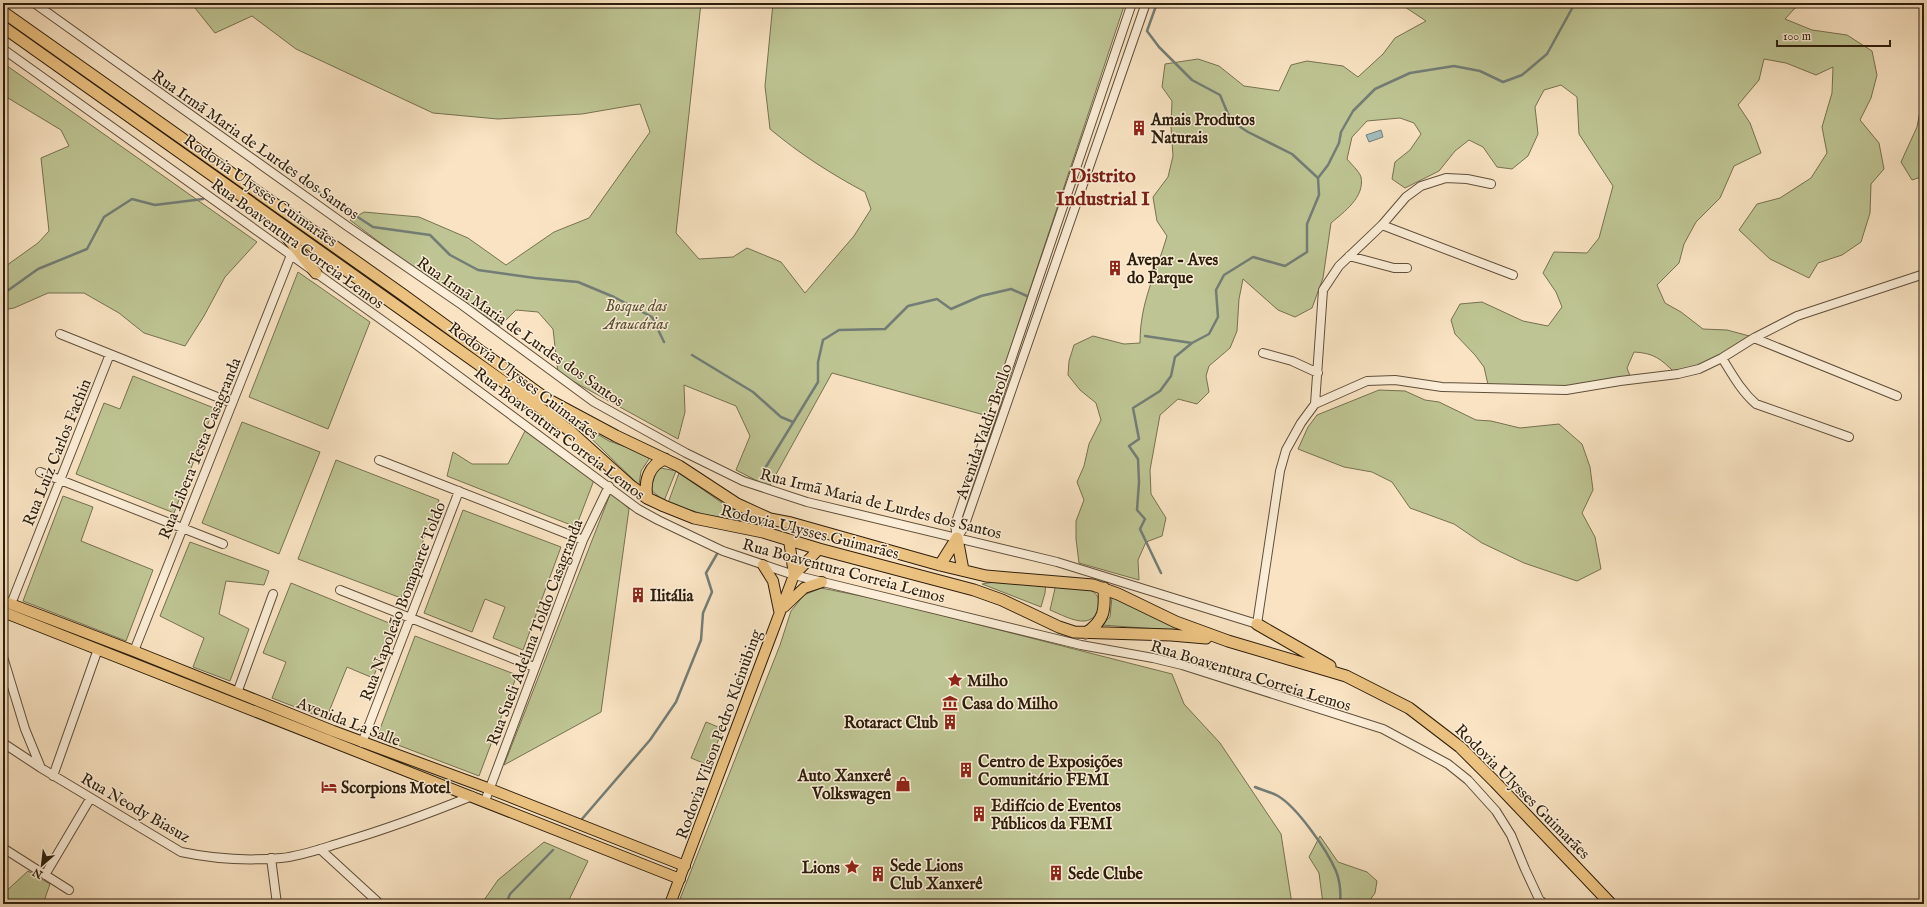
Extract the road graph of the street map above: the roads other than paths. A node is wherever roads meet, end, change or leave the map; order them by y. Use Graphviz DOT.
graph roads {
  1 [pos="34,3"];
  2 [pos="1132,3"];
  3 [pos="1146,3"];
  4 [pos="3,12"];
  5 [pos="3,27"];
  6 [pos="3,49"];
  7 [pos="1491,184"];
  8 [pos="270,216"];
  9 [pos="1382,225"];
  10 [pos="291,255"];
  11 [pos="1349,256"];
  12 [pos="1407,268"];
  13 [pos="316,273"];
  14 [pos="1924,274"];
  15 [pos="1513,275"];
  16 [pos="60,334"];
  17 [pos="1754,338"];
  18 [pos="1263,353"];
  19 [pos="110,354"];
  20 [pos="1722,358"];
  21 [pos="1318,373"];
  22 [pos="1897,396"];
  23 [pos="232,403"];
  24 [pos="1315,404"];
  25 [pos="1849,437"];
  26 [pos="665,459"];
  27 [pos="379,460"];
  28 [pos="40,472"];
  29 [pos="60,480"];
  30 [pos="608,486"];
  31 [pos="459,491"];
  32 [pos="647,498"];
  33 [pos="183,528"];
  34 [pos="957,538"];
  35 [pos="583,540"];
  36 [pos="788,540"];
  37 [pos="223,544"];
  38 [pos="819,549"];
  39 [pos="763,565"];
  40 [pos="940,565"];
  41 [pos="963,570"];
  42 [pos="794,575"];
  43 [pos="822,582"];
  44 [pos="1104,588"];
  45 [pos="340,590"];
  46 [pos="273,594"];
  47 [pos="7,602"];
  48 [pos="3,612"];
  49 [pos="780,612"];
  50 [pos="410,618"];
  51 [pos="1257,624"];
  52 [pos="1086,633"];
  53 [pos="1228,641"];
  54 [pos="98,649"];
  55 [pos="134,651"];
  56 [pos="3,657"];
  57 [pos="534,667"];
  58 [pos="174,668"];
  59 [pos="1346,676"];
  60 [pos="170,678"];
  61 [pos="237,693"];
  62 [pos="333,731"];
  63 [pos="328,741"];
  64 [pos="362,743"];
  65 [pos="3,744"];
  66 [pos="42,768"];
  67 [pos="53,776"];
  68 [pos="490,789"];
  69 [pos="472,796"];
  70 [pos="90,798"];
  71 [pos="485,801"];
  72 [pos="3,848"];
  73 [pos="320,849"];
  74 [pos="271,858"];
  75 [pos="685,866"];
  76 [pos="45,875"];
  77 [pos="680,879"];
  78 [pos="69,890"];
  79 [pos="278,904"];
  80 [pos="380,904"];
  81 [pos="670,904"];
  82 [pos="1544,904"];
  83 [pos="1611,904"];
  1 -- 34 [label="street, Rua Irmã Maria de Lurdes dos Santos"];
  2 -- 34 [label="street, Avenida Valdir Brollo"];
  3 -- 34 [label="street, Avenida Valdir Brollo"];
  4 -- 26 [label="highway, Rodovia Ulysses Guimarães"];
  5 -- 8 [label="highway, Rodovia Ulysses Guimarães"];
  6 -- 10 [label="street, Rua Boaventura Correia Lemos"];
  7 -- 9 [label="street"];
  8 -- 13 [label="highway"];
  8 -- 32 [label="highway, Rodovia Ulysses Guimarães"];
  9 -- 11 [label="street"];
  9 -- 15 [label="street"];
  10 -- 13 [label="street, Rua Boaventura Correia Lemos"];
  10 -- 23 [label="street, Rua Libera Testa Casagranda"];
  11 -- 12 [label="street"];
  11 -- 21 [label="street"];
  13 -- 30 [label="street, Rua Boaventura Correia Lemos"];
  14 -- 17 [label="street"];
  16 -- 19 [label="street"];
  17 -- 20 [label="street"];
  17 -- 22 [label="street"];
  18 -- 21 [label="street"];
  19 -- 23 [label="street"];
  19 -- 29 [label="street, Rua Luiz Carlos Fachin"];
  20 -- 24 [label="street"];
  20 -- 25 [label="street"];
  21 -- 24 [label="street"];
  23 -- 33 [label="street, Rua Libera Testa Casagranda"];
  24 -- 51 [label="street"];
  26 -- 32 [label="highway"];
  26 -- 40 [label="highway, Rodovia Ulysses Guimarães"];
  27 -- 31 [label="street"];
  28 -- 29 [label="street"];
  29 -- 33 [label="street"];
  29 -- 47 [label="street, Rua Luiz Carlos Fachin"];
  30 -- 35 [label="street, Rua Sueli Adelma Toldo Casagranda"];
  30 -- 39 [label="street, Rua Boaventura Correia Lemos"];
  31 -- 35 [label="street"];
  31 -- 50 [label="street, Rua Napoleão Bonaparte Toldo"];
  32 -- 36 [label="highway, Rodovia Ulysses Guimarães"];
  33 -- 37 [label="street"];
  33 -- 55 [label="street, Rua Libera Testa Casagranda"];
  34 -- 40 [label="highway"];
  34 -- 41 [label="highway"];
  34 -- 51 [label="street, Rua Irmã Maria de Lurdes dos Santos"];
  35 -- 57 [label="street, Rua Sueli Adelma Toldo Casagranda"];
  36 -- 38 [label="highway, Rodovia Ulysses Guimarães"];
  36 -- 42 [label="main road"];
  38 -- 42 [label="main road, Rodovia Vilson Pedro Kleinübing"];
  38 -- 52 [label="highway, Rodovia Ulysses Guimarães"];
  39 -- 42 [label="street, Rua Boaventura Correia Lemos"];
  39 -- 49 [label="main road"];
  40 -- 41 [label="highway, Rodovia Ulysses Guimarães"];
  41 -- 44 [label="highway, Rodovia Ulysses Guimarães"];
  42 -- 43 [label="street, Rua Boaventura Correia Lemos"];
  42 -- 49 [label="main road, Rodovia Vilson Pedro Kleinübing"];
  43 -- 49 [label="main road"];
  43 -- 82 [label="street, Rua Boaventura Correia Lemos"];
  44 -- 52 [label="highway"];
  44 -- 53 [label="highway, Rodovia Ulysses Guimarães"];
  45 -- 50 [label="street"];
  46 -- 61 [label="street"];
  47 -- 55 [label="main road, Avenida La Salle"];
  48 -- 54 [label="main road, Avenida La Salle"];
  49 -- 75 [label="main road, Rodovia Vilson Pedro Kleinübing"];
  50 -- 57 [label="street"];
  50 -- 64 [label="street, Rua Napoleão Bonaparte Toldo"];
  51 -- 59 [label="highway"];
  52 -- 53 [label="highway, Rodovia Ulysses Guimarães"];
  53 -- 59 [label="highway, Rodovia Ulysses Guimarães"];
  54 -- 60 [label="main road, Avenida La Salle"];
  54 -- 67 [label="street"];
  55 -- 58 [label="main road, Avenida La Salle"];
  56 -- 66 [label="street"];
  57 -- 68 [label="street, Rua Sueli Adelma Toldo Casagranda"];
  58 -- 60 [label="main road"];
  58 -- 61 [label="main road, Avenida La Salle"];
  59 -- 83 [label="highway, Rodovia Ulysses Guimarães"];
  60 -- 63 [label="main road, Avenida La Salle"];
  61 -- 62 [label="main road, Avenida La Salle"];
  62 -- 63 [label="main road"];
  62 -- 64 [label="main road, Avenida La Salle"];
  63 -- 69 [label="main road, Avenida La Salle"];
  64 -- 68 [label="main road, Avenida La Salle"];
  65 -- 66 [label="street, Rua Neody Biasuz"];
  66 -- 67 [label="street, Rua Neody Biasuz"];
  67 -- 70 [label="street, Rua Neody Biasuz"];
  68 -- 71 [label="street, Rua Sueli Adelma Toldo Casagranda"];
  68 -- 75 [label="main road, Avenida La Salle"];
  69 -- 71 [label="main road, Avenida La Salle"];
  69 -- 73 [label="street, Rua Neody Biasuz"];
  70 -- 74 [label="street, Rua Neody Biasuz"];
  70 -- 76 [label="street"];
  71 -- 77 [label="main road, Avenida La Salle"];
  72 -- 76 [label="street"];
  73 -- 74 [label="street, Rua Neody Biasuz"];
  73 -- 80 [label="street"];
  74 -- 79 [label="street"];
  75 -- 77 [label="main road, Rodovia Vilson Pedro Kleinübing"];
  76 -- 78 [label="street"];
  77 -- 81 [label="main road, Rodovia Vilson Pedro Kleinübing"];
}
